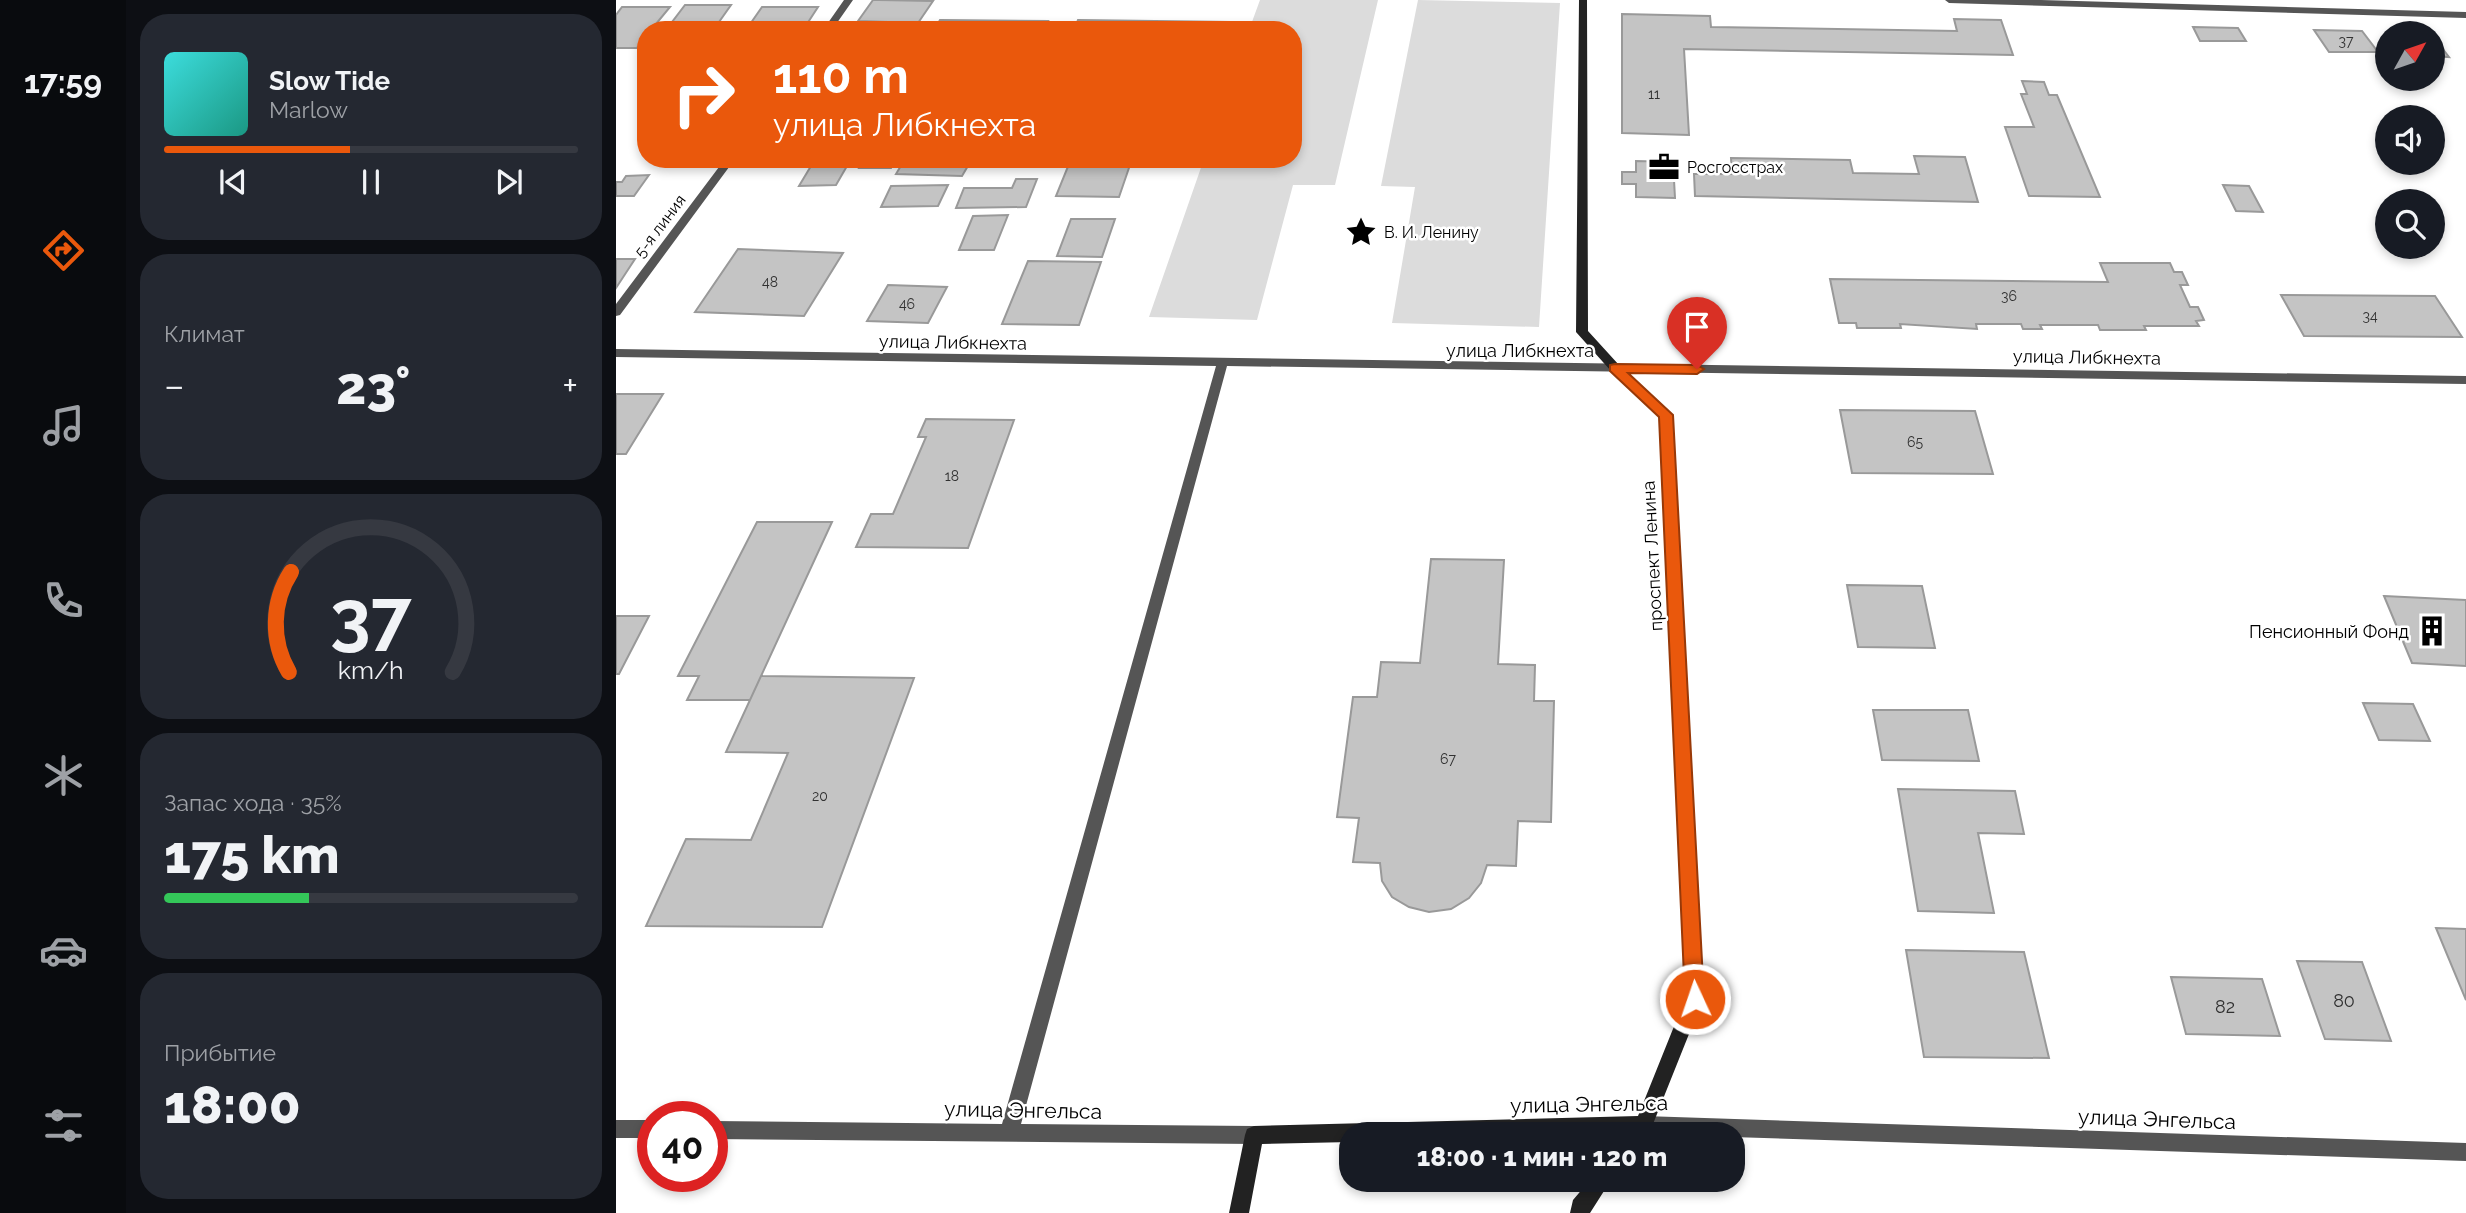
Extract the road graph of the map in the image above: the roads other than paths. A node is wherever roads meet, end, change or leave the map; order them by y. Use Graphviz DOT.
graph roads {
  1 [pos="849,0"];
  2 [pos="1583,0"];
  3 [pos="1949,0"];
  4 [pos="2466,15"];
  5 [pos="834,21"];
  6 [pos="723,168"];
  7 [pos="616,312"];
  8 [pos="616,353"];
  9 [pos="1222,364"];
  10 [pos="1615,368"];
  11 [pos="2466,380"];
  12 [pos="1644,1122"];
  13 [pos="616,1129"];
  14 [pos="637,1129"];
  15 [pos="728,1130"];
  16 [pos="1745,1132"];
  17 [pos="1009,1133"];
  18 [pos="1339,1134"];
  19 [pos="1254,1135"];
  20 [pos="2466,1152"];
  21 [pos="1593,1192"];
  22 [pos="1239,1213"];
  23 [pos="1580,1213"];
  1 -- 5 [label="street"];
  2 -- 10 [label="street, проспект Ленина"];
  3 -- 4 [label="street"];
  6 -- 7 [label="street, 5-я линия"];
  8 -- 9 [label="street, улица Либкнехта"];
  9 -- 10 [label="street, улица Либкнехта"];
  9 -- 17 [label="street"];
  10 -- 11 [label="street, улица Либкнехта"];
  10 -- 12 [label="street, проспект Ленина"];
  13 -- 14 [label="street"];
  15 -- 17 [label="street, улица Энгельса"];
  16 -- 20 [label="street, улица Энгельса"];
  17 -- 19 [label="street, улица Энгельса"];
  18 -- 19 [label="street, улица Энгельса"];
  19 -- 22 [label="street"];
  21 -- 23 [label="street"];
}
